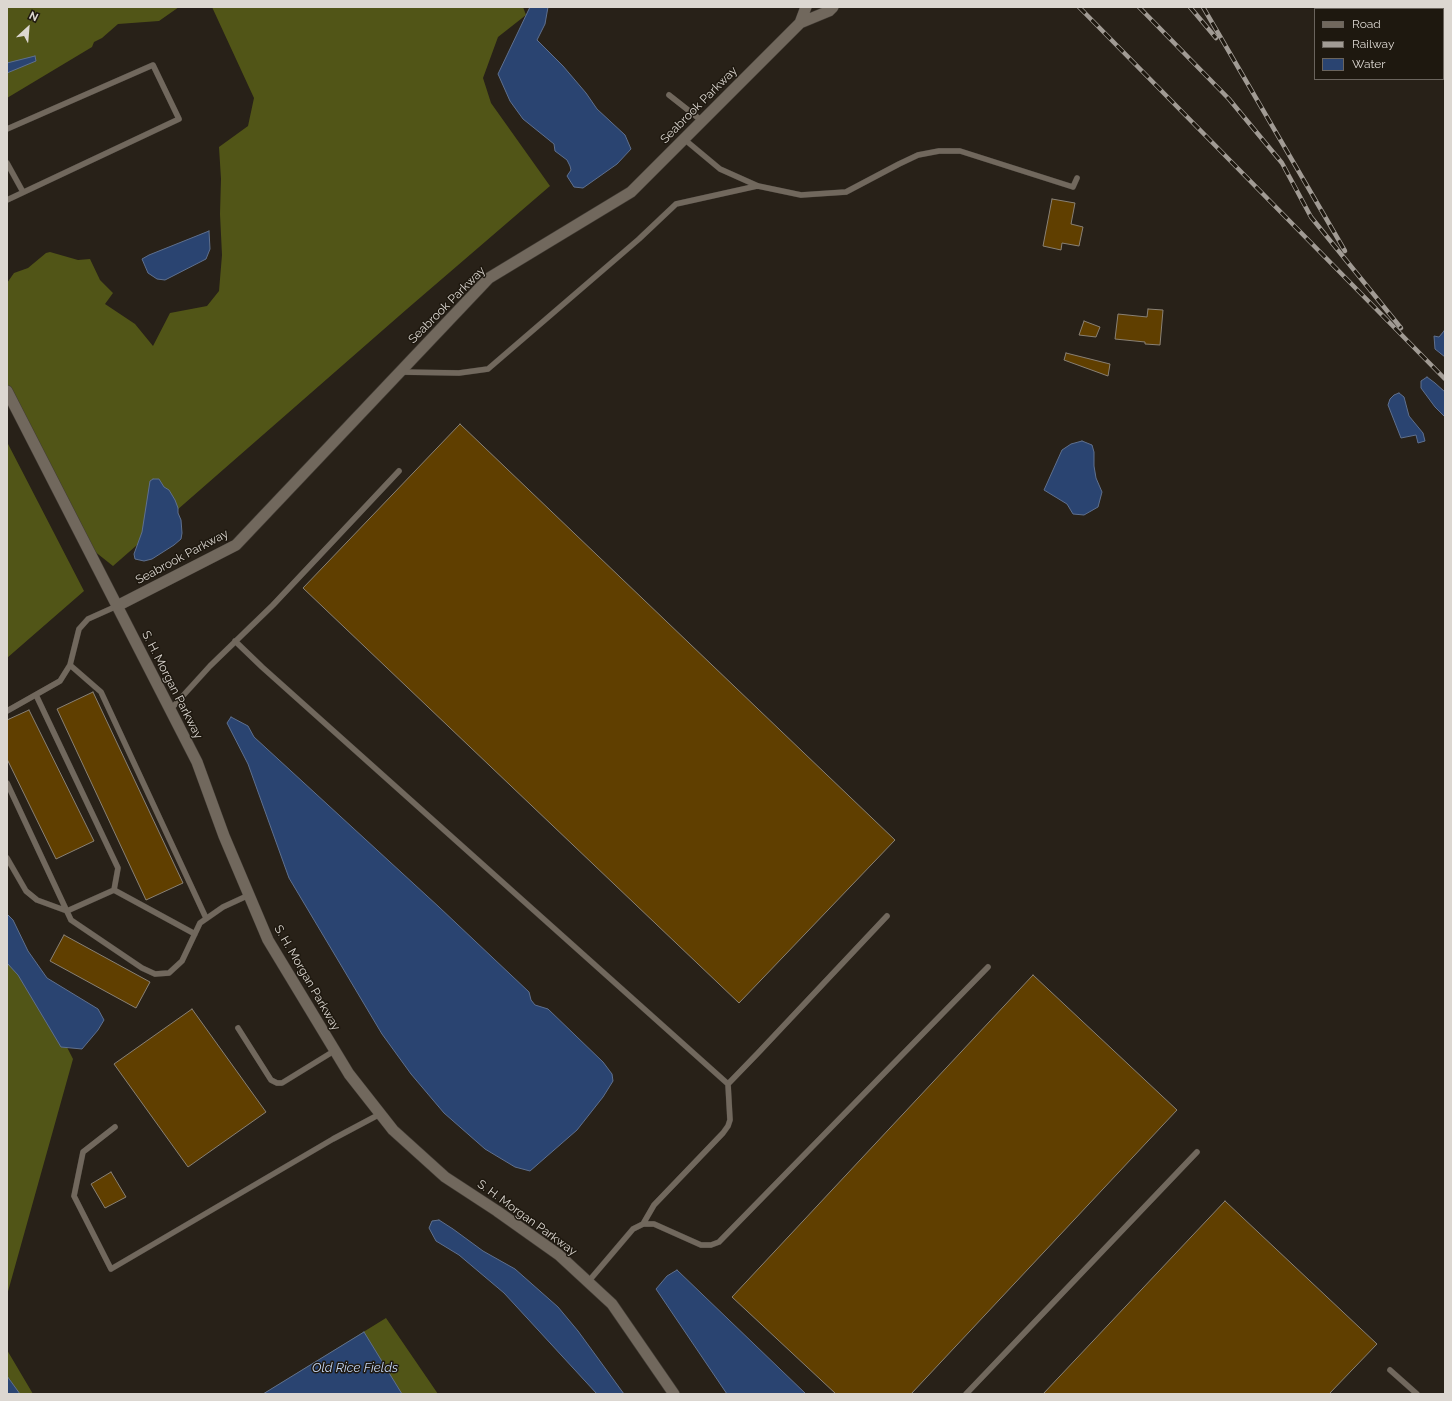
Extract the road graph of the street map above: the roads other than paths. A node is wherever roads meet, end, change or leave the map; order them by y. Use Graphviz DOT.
graph roads {
  1 [pos="806,7"];
  2 [pos="834,7"];
  3 [pos="800,23"];
  4 [pos="669,95"];
  5 [pos="702,121"];
  6 [pos="7,129"];
  7 [pos="684,140"];
  8 [pos="7,162"];
  9 [pos="1077,178"];
  10 [pos="758,186"];
  11 [pos="23,192"];
  12 [pos="7,200"];
  13 [pos="400,372"];
  14 [pos="7,391"];
  15 [pos="399,471"];
  16 [pos="117,606"];
  17 [pos="235,641"];
  18 [pos="70,665"];
  19 [pos="36,695"];
  20 [pos="170,710"];
  21 [pos="7,712"];
  22 [pos="7,783"];
  23 [pos="7,858"];
  24 [pos="114,890"];
  25 [pos="249,895"];
  26 [pos="67,911"];
  27 [pos="887,916"];
  28 [pos="206,918"];
  29 [pos="195,934"];
  30 [pos="988,967"];
  31 [pos="238,1028"];
  32 [pos="334,1050"];
  33 [pos="728,1084"];
  34 [pos="380,1114"];
  35 [pos="115,1127"];
  36 [pos="1197,1152"];
  37 [pos="643,1224"];
  38 [pos="588,1282"];
  39 [pos="1390,1370"];
  40 [pos="674,1394"];
  41 [pos="966,1394"];
  42 [pos="1416,1394"];
  1 -- 3 [label="street, Seabrook Parkway"];
  2 -- 3 [label="street, Seabrook Parkway"];
  3 -- 5 [label="street, Seabrook Parkway"];
  4 -- 5 [label="lane"];
  5 -- 7 [label="street, Seabrook Parkway"];
  6 -- 11 [label="lane"];
  7 -- 10 [label="lane"];
  7 -- 13 [label="street, Seabrook Parkway"];
  8 -- 11 [label="lane"];
  9 -- 10 [label="lane"];
  10 -- 13 [label="lane"];
  11 -- 12 [label="lane"];
  13 -- 16 [label="street, Seabrook Parkway"];
  14 -- 16 [label="street, S. H. Morgan Parkway"];
  15 -- 17 [label="lane"];
  16 -- 18 [label="lane"];
  16 -- 20 [label="street, S. H. Morgan Parkway"];
  17 -- 20 [label="lane"];
  17 -- 33 [label="lane"];
  18 -- 19 [label="lane"];
  18 -- 28 [label="lane"];
  19 -- 21 [label="lane"];
  19 -- 24 [label="lane"];
  20 -- 25 [label="street, S. H. Morgan Parkway"];
  22 -- 26 [label="lane"];
  23 -- 26 [label="lane"];
  24 -- 26 [label="lane"];
  24 -- 29 [label="lane"];
  25 -- 28 [label="lane"];
  25 -- 32 [label="street, S. H. Morgan Parkway"];
  26 -- 29 [label="lane"];
  27 -- 33 [label="lane"];
  28 -- 29 [label="lane"];
  30 -- 37 [label="lane"];
  31 -- 32 [label="lane"];
  32 -- 34 [label="street, S. H. Morgan Parkway"];
  33 -- 37 [label="lane"];
  34 -- 35 [label="lane"];
  34 -- 38 [label="street, S. H. Morgan Parkway"];
  36 -- 41 [label="lane"];
  37 -- 38 [label="lane"];
  38 -- 40 [label="street, S. H. Morgan Parkway"];
  39 -- 42 [label="lane"];
}
